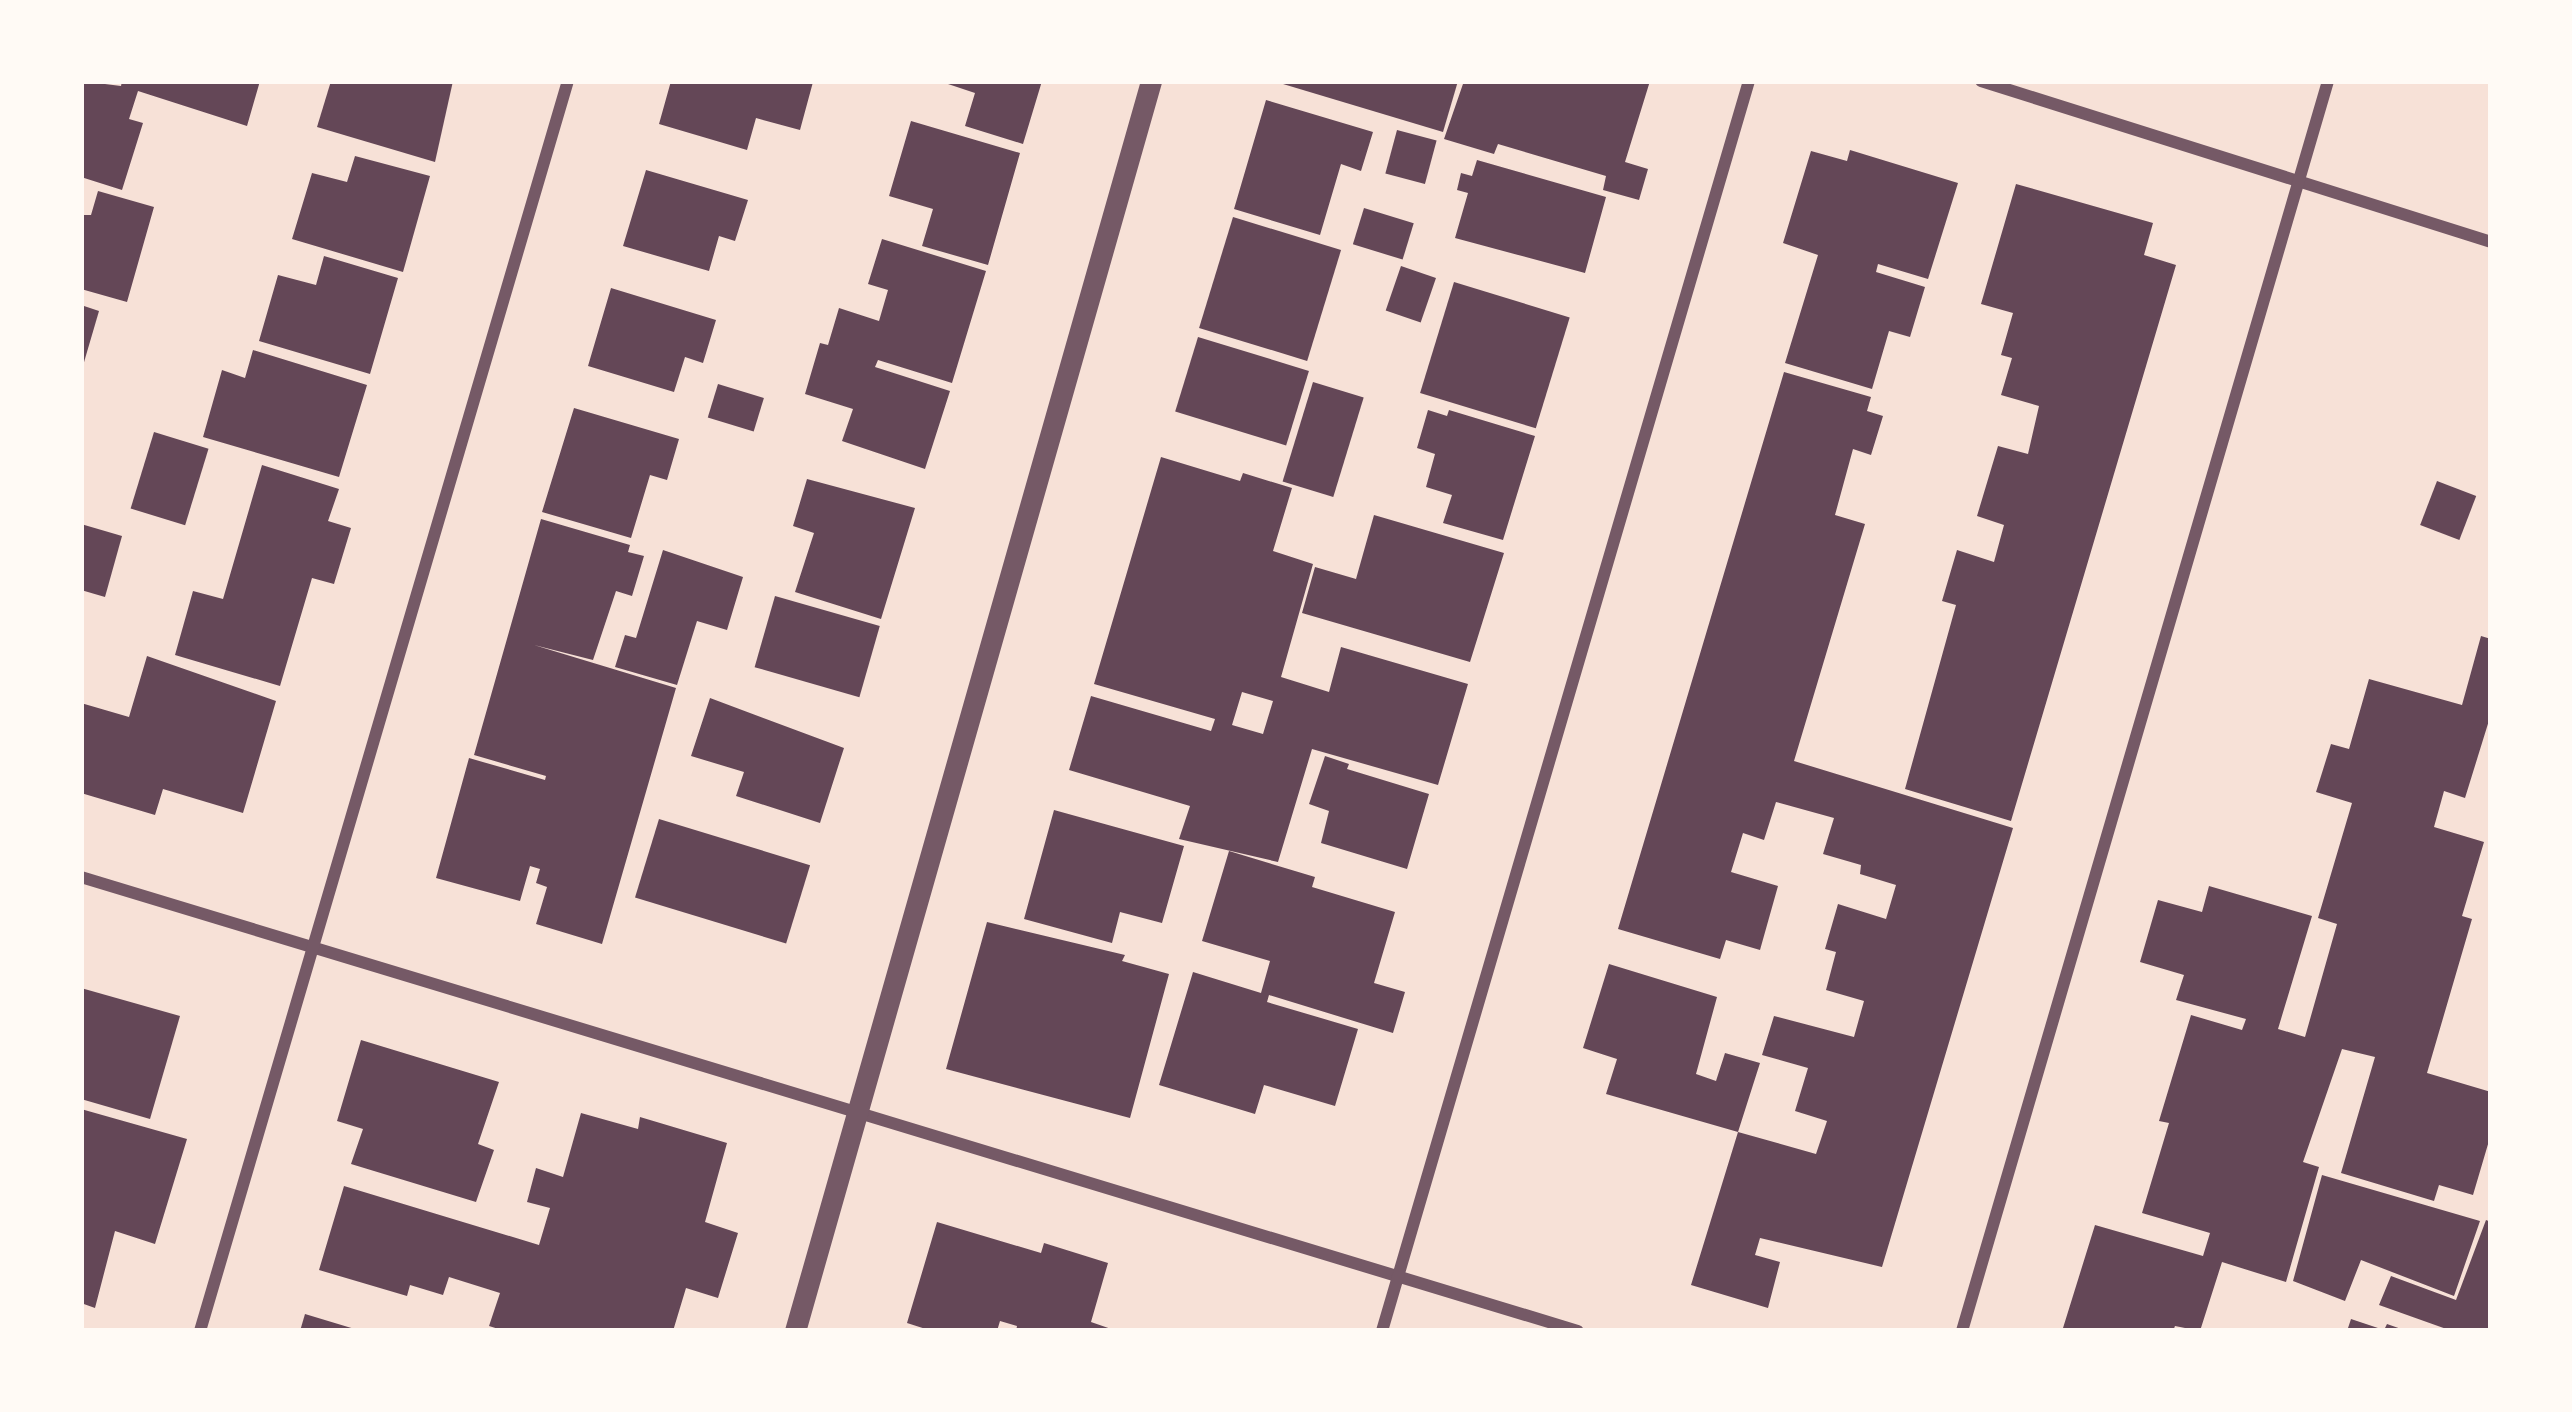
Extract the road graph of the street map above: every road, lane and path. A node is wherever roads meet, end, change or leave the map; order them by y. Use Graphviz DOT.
graph roads {
  1 [pos="568,81"];
  2 [pos="1150,81"];
  3 [pos="1749,81"];
  4 [pos="1981,81"];
  5 [pos="2328,81"];
  6 [pos="2300,182"];
  7 [pos="2491,242"];
  8 [pos="81,877"];
  9 [pos="313,946"];
  10 [pos="861,1112"];
  11 [pos="1399,1275"];
  12 [pos="200,1331"];
  13 [pos="795,1331"];
  14 [pos="1382,1331"];
  15 [pos="1578,1331"];
  16 [pos="1962,1331"];
  1 -- 9 [label="street"];
  2 -- 10 [label="street"];
  3 -- 11 [label="street"];
  4 -- 6 [label="street"];
  5 -- 6 [label="street"];
  6 -- 7 [label="street"];
  6 -- 16 [label="street"];
  8 -- 9 [label="street"];
  9 -- 10 [label="street"];
  9 -- 12 [label="street"];
  10 -- 11 [label="street"];
  10 -- 13 [label="street"];
  11 -- 14 [label="street"];
  11 -- 15 [label="street"];
}
